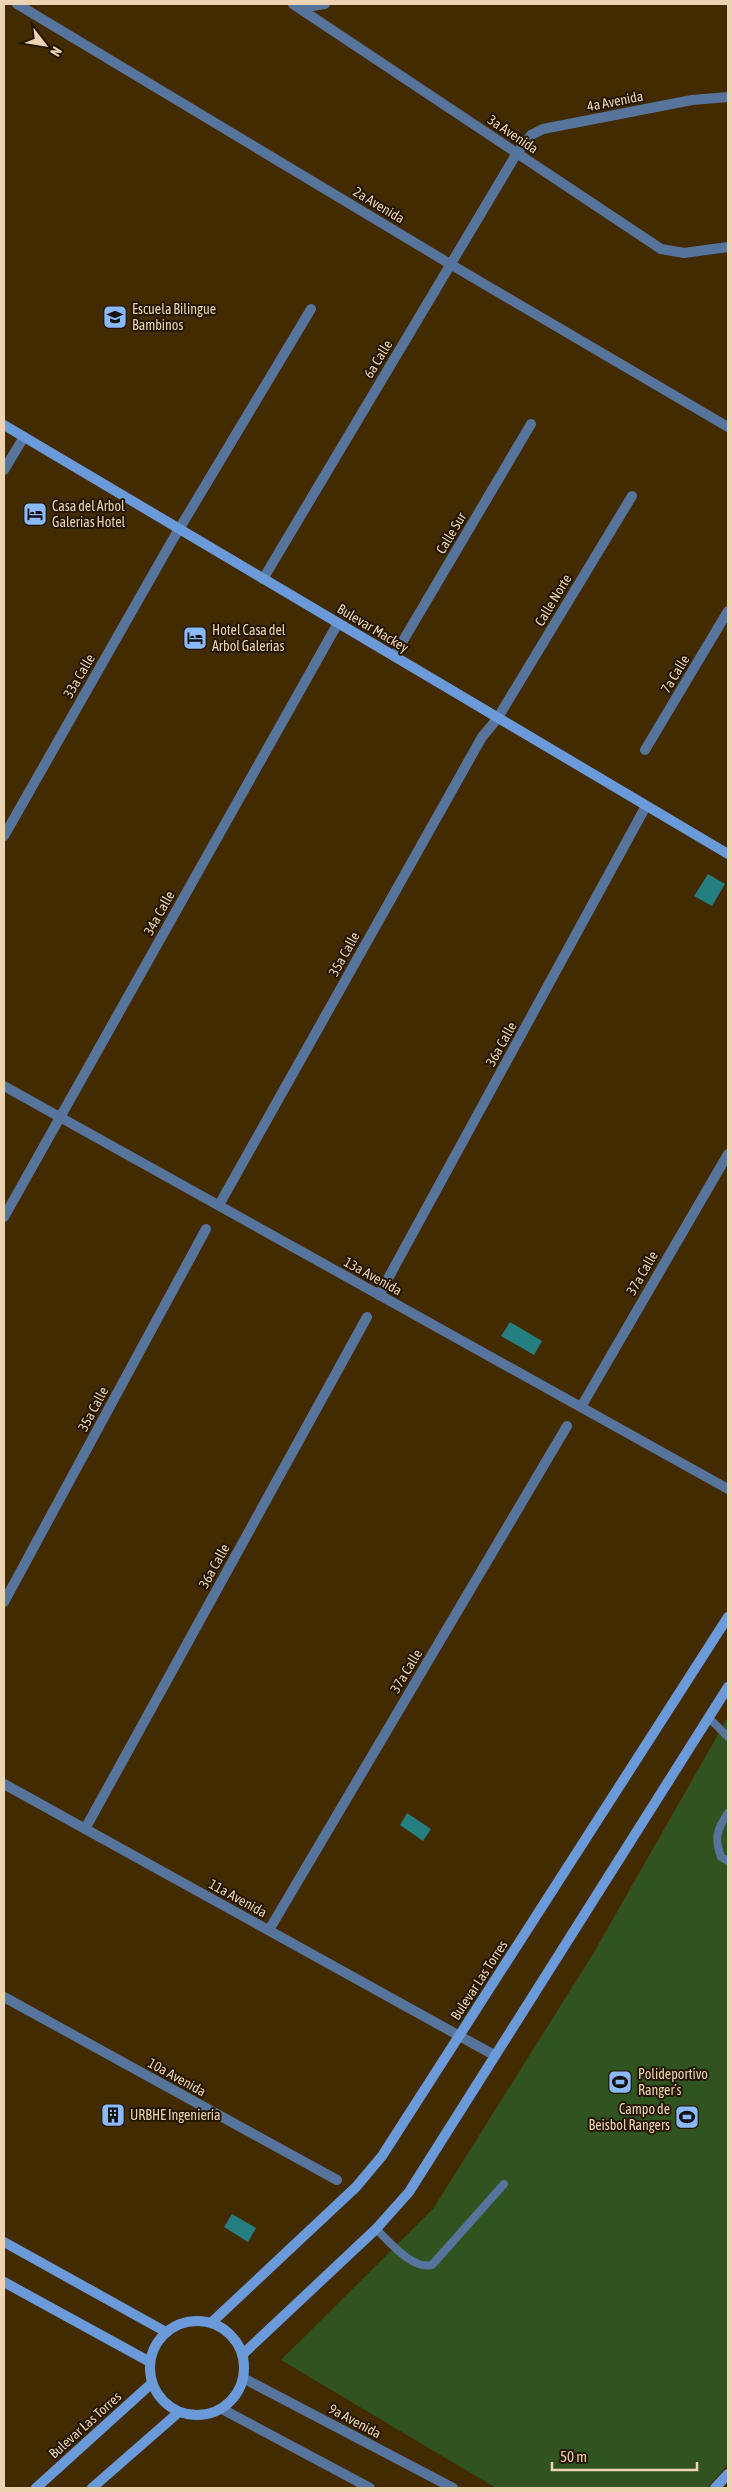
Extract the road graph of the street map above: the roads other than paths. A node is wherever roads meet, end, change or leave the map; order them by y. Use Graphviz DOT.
graph roads {
  1 [pos="18,4"];
  2 [pos="324,4"];
  3 [pos="296,6"];
  4 [pos="728,97"];
  5 [pos="517,153"];
  6 [pos="728,247"];
  7 [pos="450,264"];
  8 [pos="311,309"];
  9 [pos="531,424"];
  10 [pos="4,425"];
  11 [pos="728,427"];
  12 [pos="24,436"];
  13 [pos="4,470"];
  14 [pos="632,496"];
  15 [pos="179,530"];
  16 [pos="263,579"];
  17 [pos="728,611"];
  18 [pos="338,623"];
  19 [pos="394,656"];
  20 [pos="497,719"];
  21 [pos="644,750"];
  22 [pos="646,806"];
  23 [pos="4,836"];
  24 [pos="728,854"];
  25 [pos="4,1086"];
  26 [pos="60,1117"];
  27 [pos="728,1154"];
  28 [pos="218,1205"];
  29 [pos="4,1217"];
  30 [pos="206,1229"];
  31 [pos="379,1295"];
  32 [pos="367,1317"];
  33 [pos="581,1407"];
  34 [pos="567,1426"];
  35 [pos="728,1490"];
  36 [pos="4,1602"];
  37 [pos="728,1617"];
  38 [pos="728,1687"];
  39 [pos="725,1701"];
  40 [pos="709,1718"];
  41 [pos="728,1737"];
  42 [pos="4,1784"];
  43 [pos="728,1813"];
  44 [pos="85,1829"];
  45 [pos="728,1861"];
  46 [pos="268,1930"];
  47 [pos="4,1997"];
  48 [pos="460,2036"];
  49 [pos="494,2055"];
  50 [pos="337,2180"];
  51 [pos="504,2184"];
  52 [pos="376,2228"];
  53 [pos="4,2242"];
  54 [pos="4,2282"];
  55 [pos="211,2323"];
  56 [pos="166,2332"];
  57 [pos="242,2355"];
  58 [pos="150,2362"];
  59 [pos="243,2378"];
  60 [pos="152,2383"];
  61 [pos="222,2408"];
  62 [pos="179,2412"];
  63 [pos="728,2474"];
  64 [pos="36,2488"];
  65 [pos="92,2488"];
  66 [pos="370,2488"];
  67 [pos="453,2488"];
  68 [pos="715,2488"];
  1 -- 7 [label="street, 2a Avenida"];
  2 -- 3 [label="street"];
  3 -- 5 [label="street, 3a Avenida"];
  4 -- 5 [label="street, 4a Avenida"];
  5 -- 6 [label="street, 3a Avenida"];
  5 -- 7 [label="street, 6a Calle"];
  7 -- 11 [label="street, 2a Avenida"];
  7 -- 16 [label="street, 6a Calle"];
  8 -- 15 [label="street, 33a Calle"];
  9 -- 19 [label="street, Calle Sur"];
  10 -- 12 [label="street, Bulevar Mackey"];
  12 -- 13 [label="street"];
  12 -- 15 [label="street, Bulevar Mackey"];
  14 -- 20 [label="street, Calle Norte"];
  15 -- 16 [label="street, Bulevar Mackey"];
  15 -- 23 [label="street, 33a Calle"];
  16 -- 18 [label="street, Bulevar Mackey"];
  17 -- 21 [label="street, 7a Calle"];
  18 -- 19 [label="street, Bulevar Mackey"];
  18 -- 26 [label="street, 34a Calle"];
  19 -- 20 [label="street, Bulevar Mackey"];
  20 -- 22 [label="street, Bulevar Mackey"];
  20 -- 28 [label="street, 35a Calle"];
  22 -- 24 [label="street, Bulevar Mackey"];
  22 -- 31 [label="street, 36a Calle"];
  25 -- 26 [label="street, 13a Avenida"];
  26 -- 28 [label="street, 13a Avenida"];
  26 -- 29 [label="street, 34a Calle"];
  27 -- 33 [label="street, 37a Calle"];
  28 -- 31 [label="street, 13a Avenida"];
  30 -- 36 [label="street, 35a Calle"];
  31 -- 33 [label="street, 13a Avenida"];
  32 -- 44 [label="street, 36a Calle"];
  33 -- 35 [label="street, 13a Avenida"];
  34 -- 46 [label="street, 37a Calle"];
  37 -- 48 [label="street, Bulevar Las Torres"];
  38 -- 39 [label="street"];
  39 -- 40 [label="street"];
  40 -- 41 [label="lane"];
  40 -- 49 [label="street"];
  42 -- 44 [label="street, 11a Avenida"];
  43 -- 45 [label="lane"];
  44 -- 46 [label="street, 11a Avenida"];
  46 -- 48 [label="street, 11a Avenida"];
  47 -- 50 [label="street, 10a Avenida"];
  48 -- 49 [label="street"];
  48 -- 55 [label="street, Bulevar Las Torres"];
  49 -- 52 [label="street"];
  51 -- 52 [label="lane"];
  52 -- 57 [label="street"];
  53 -- 56 [label="street"];
  54 -- 58 [label="street"];
  55 -- 56 [label="street"];
  55 -- 57 [label="street"];
  56 -- 58 [label="street"];
  57 -- 59 [label="street"];
  58 -- 60 [label="street"];
  59 -- 61 [label="street"];
  59 -- 67 [label="street, 9a Avenida"];
  60 -- 62 [label="street"];
  60 -- 64 [label="street, Bulevar Las Torres"];
  61 -- 62 [label="street"];
  61 -- 66 [label="street"];
  62 -- 65 [label="street"];
  63 -- 68 [label="street"];
}
